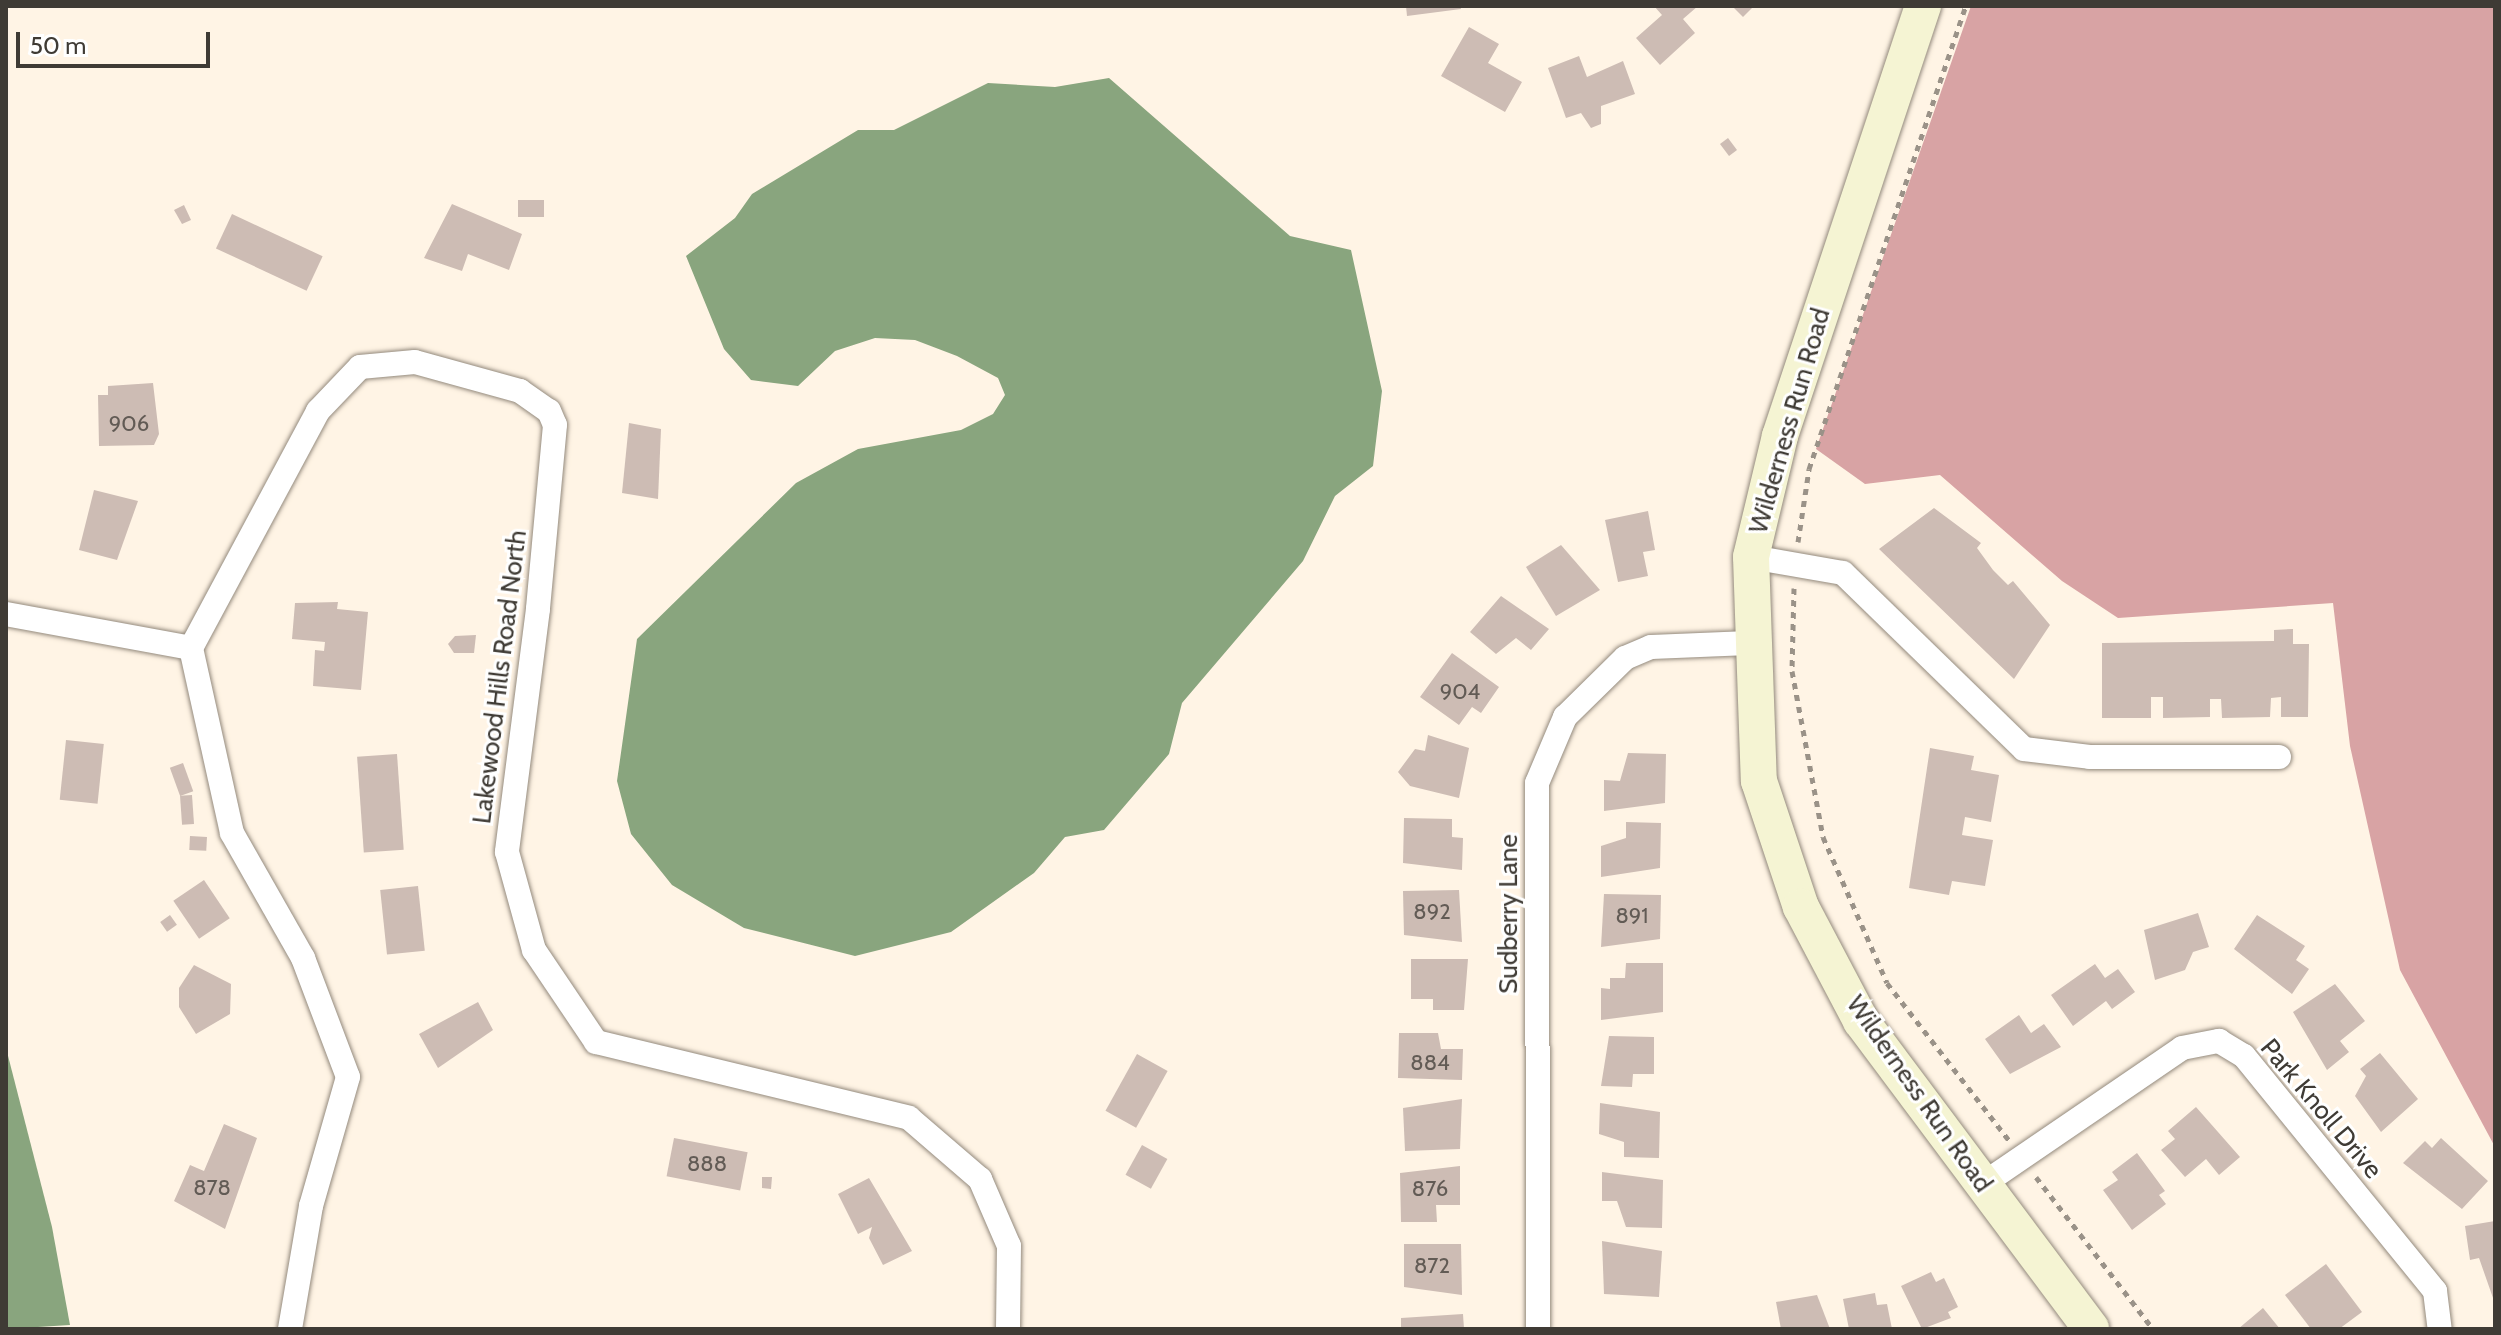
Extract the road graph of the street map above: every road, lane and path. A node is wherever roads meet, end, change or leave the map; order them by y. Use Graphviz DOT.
graph roads {
  1 [pos="1923,6"];
  2 [pos="1966,6"];
  3 [pos="1751,557"];
  4 [pos="1795,564"];
  5 [pos="6,614"];
  6 [pos="1749,643"];
  7 [pos="191,648"];
  8 [pos="2279,757"];
  9 [pos="2022,1156"];
  10 [pos="1983,1184"];
  11 [pos="2078,1325"];
  12 [pos="290,1329"];
  13 [pos="1008,1329"];
  14 [pos="1538,1329"];
  15 [pos="2153,1329"];
  16 [pos="2440,1329"];
  1 -- 3 [label="street, Wilderness Run Road"];
  2 -- 4 [label="path"];
  3 -- 4 [label="street"];
  3 -- 6 [label="street, Wilderness Run Road"];
  4 -- 8 [label="street"];
  4 -- 9 [label="path"];
  5 -- 7 [label="street"];
  6 -- 10 [label="street, Wilderness Run Road"];
  6 -- 14 [label="street, Sudberry Lane"];
  7 -- 12 [label="street"];
  7 -- 13 [label="street, Lakewood Hills Road North"];
  9 -- 10 [label="street, Park Knoll Drive"];
  9 -- 15 [label="path"];
  9 -- 16 [label="street, Park Knoll Drive"];
  10 -- 11 [label="street, Wilderness Run Road"];
}
